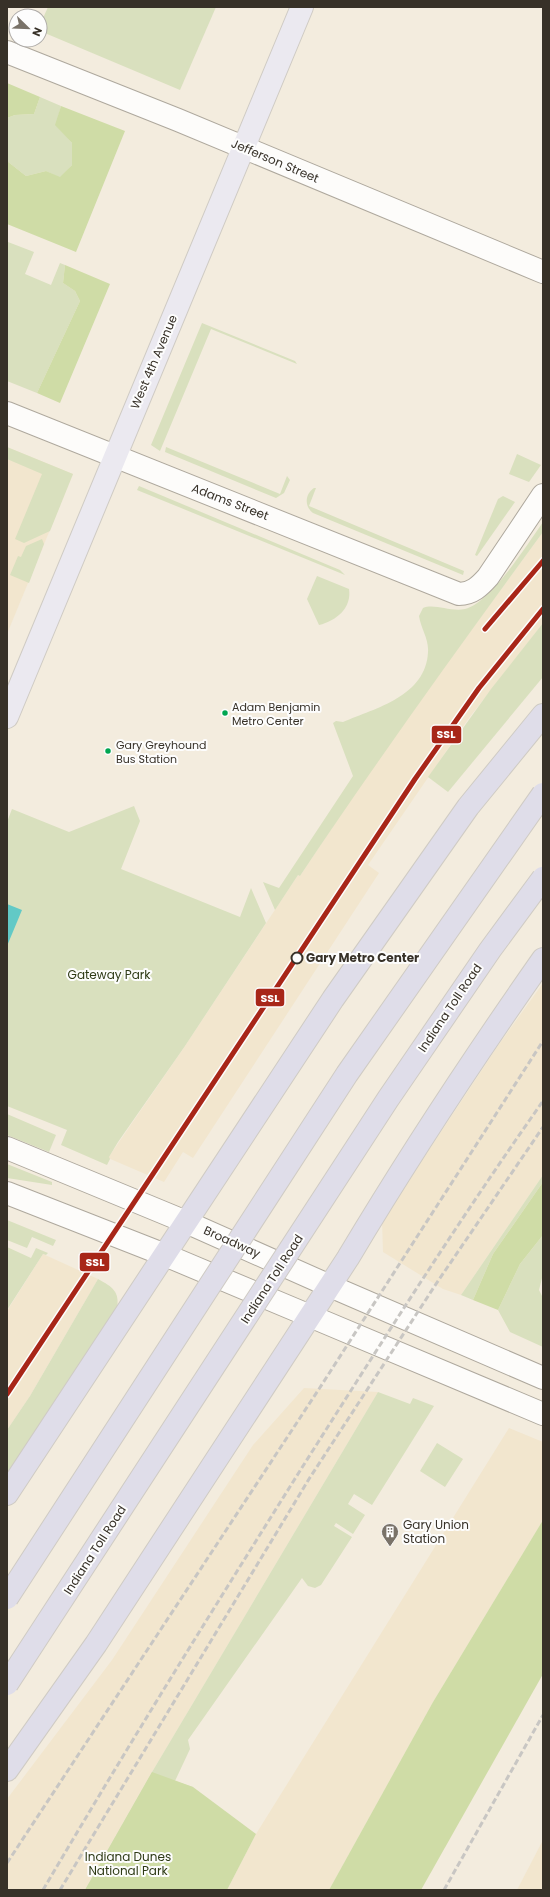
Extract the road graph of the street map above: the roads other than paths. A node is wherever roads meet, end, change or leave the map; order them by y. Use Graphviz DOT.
graph roads {
  1 [pos="302,7"];
  2 [pos="7,52"];
  3 [pos="243,148"];
  4 [pos="543,272"];
  5 [pos="7,413"];
  6 [pos="114,457"];
  7 [pos="543,495"];
  8 [pos="543,715"];
  9 [pos="7,717"];
  10 [pos="543,794"];
  11 [pos="543,878"];
  12 [pos="543,959"];
  13 [pos="7,1148"];
  14 [pos="7,1193"];
  15 [pos="186,1222"];
  16 [pos="165,1255"];
  17 [pos="330,1286"];
  18 [pos="310,1316"];
  19 [pos="543,1378"];
  20 [pos="543,1414"];
  21 [pos="7,1494"];
  22 [pos="7,1598"];
  23 [pos="7,1684"];
  24 [pos="7,1770"];
  1 -- 3 [label="main road, West 4th Avenue"];
  2 -- 3 [label="street, Jefferson Street"];
  3 -- 4 [label="street, Jefferson Street"];
  3 -- 6 [label="main road, West 4th Avenue"];
  5 -- 6 [label="street, Adams Street"];
  6 -- 7 [label="street, Adams Street"];
  6 -- 9 [label="main road, West 4th Avenue"];
  8 -- 15 [label="highway"];
  10 -- 22 [label="highway, bridge"];
  11 -- 23 [label="highway, Indiana Toll Road, bridge"];
  12 -- 17 [label="highway"];
  13 -- 15 [label="street, Broadway"];
  14 -- 16 [label="street"];
  15 -- 16 [label="highway"];
  15 -- 17 [label="street, Broadway"];
  16 -- 18 [label="street"];
  16 -- 21 [label="highway"];
  17 -- 18 [label="highway"];
  17 -- 19 [label="street, Broadway"];
  18 -- 20 [label="street"];
  18 -- 24 [label="highway"];
}
